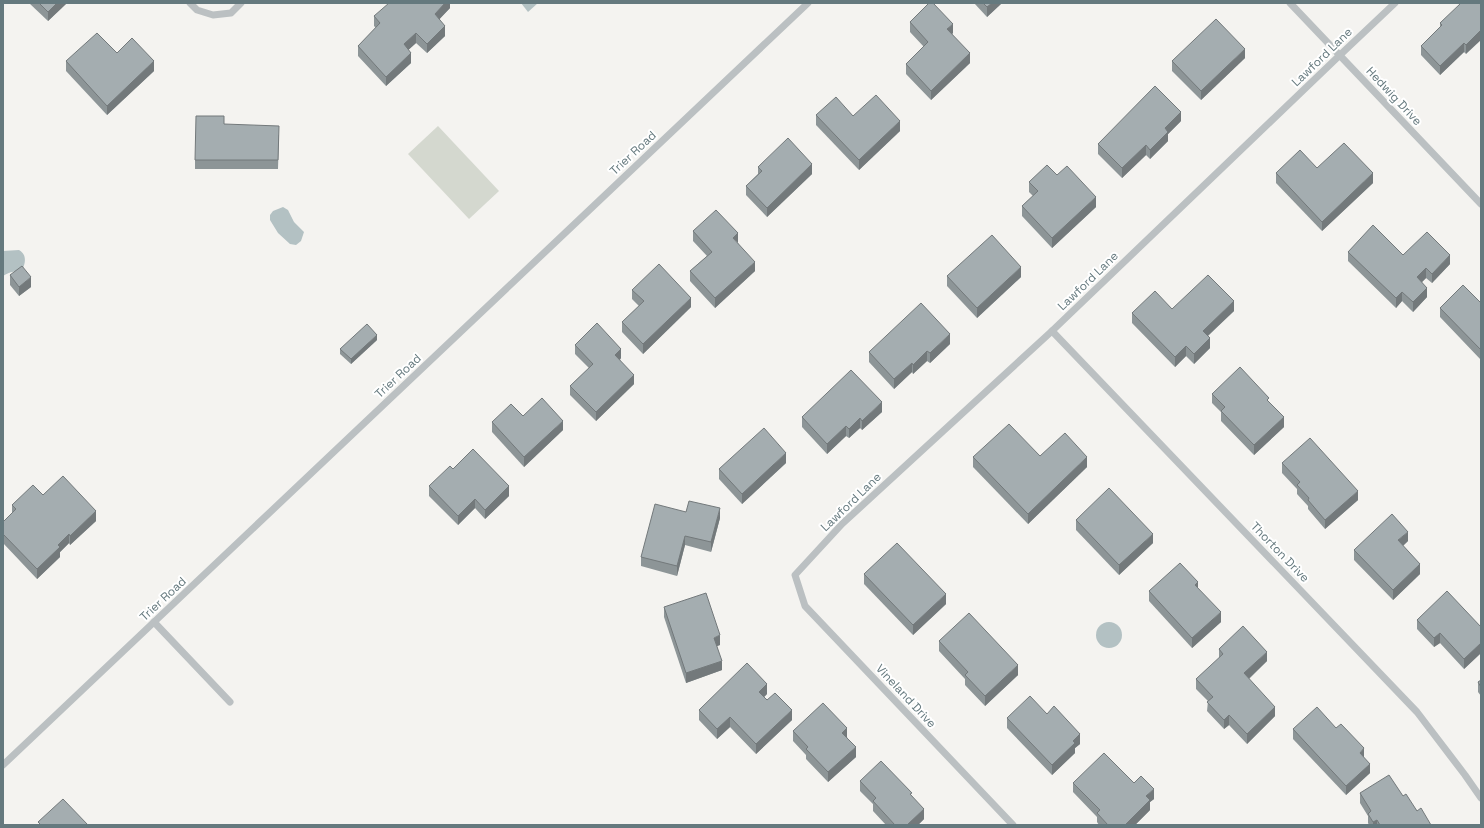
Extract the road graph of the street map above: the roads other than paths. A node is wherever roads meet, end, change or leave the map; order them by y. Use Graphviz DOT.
graph roads {
  1 [pos="190,3"];
  2 [pos="241,3"];
  3 [pos="808,3"];
  4 [pos="1290,3"];
  5 [pos="1395,3"];
  6 [pos="1340,55"];
  7 [pos="1481,204"];
  8 [pos="1052,331"];
  9 [pos="795,575"];
  10 [pos="154,622"];
  11 [pos="230,702"];
  12 [pos="3,765"];
  13 [pos="1481,798"];
  14 [pos="1013,825"];
  1 -- 2 [label="street"];
  3 -- 10 [label="street, Trier Road"];
  4 -- 6 [label="street, Hedwig Drive"];
  5 -- 6 [label="street, Lawford Lane"];
  6 -- 7 [label="street, Hedwig Drive"];
  6 -- 8 [label="street, Lawford Lane"];
  8 -- 9 [label="street, Lawford Lane"];
  8 -- 13 [label="street, Thorton Drive"];
  9 -- 14 [label="street, Vineland Drive"];
  10 -- 11 [label="street"];
  10 -- 12 [label="street, Trier Road"];
}
